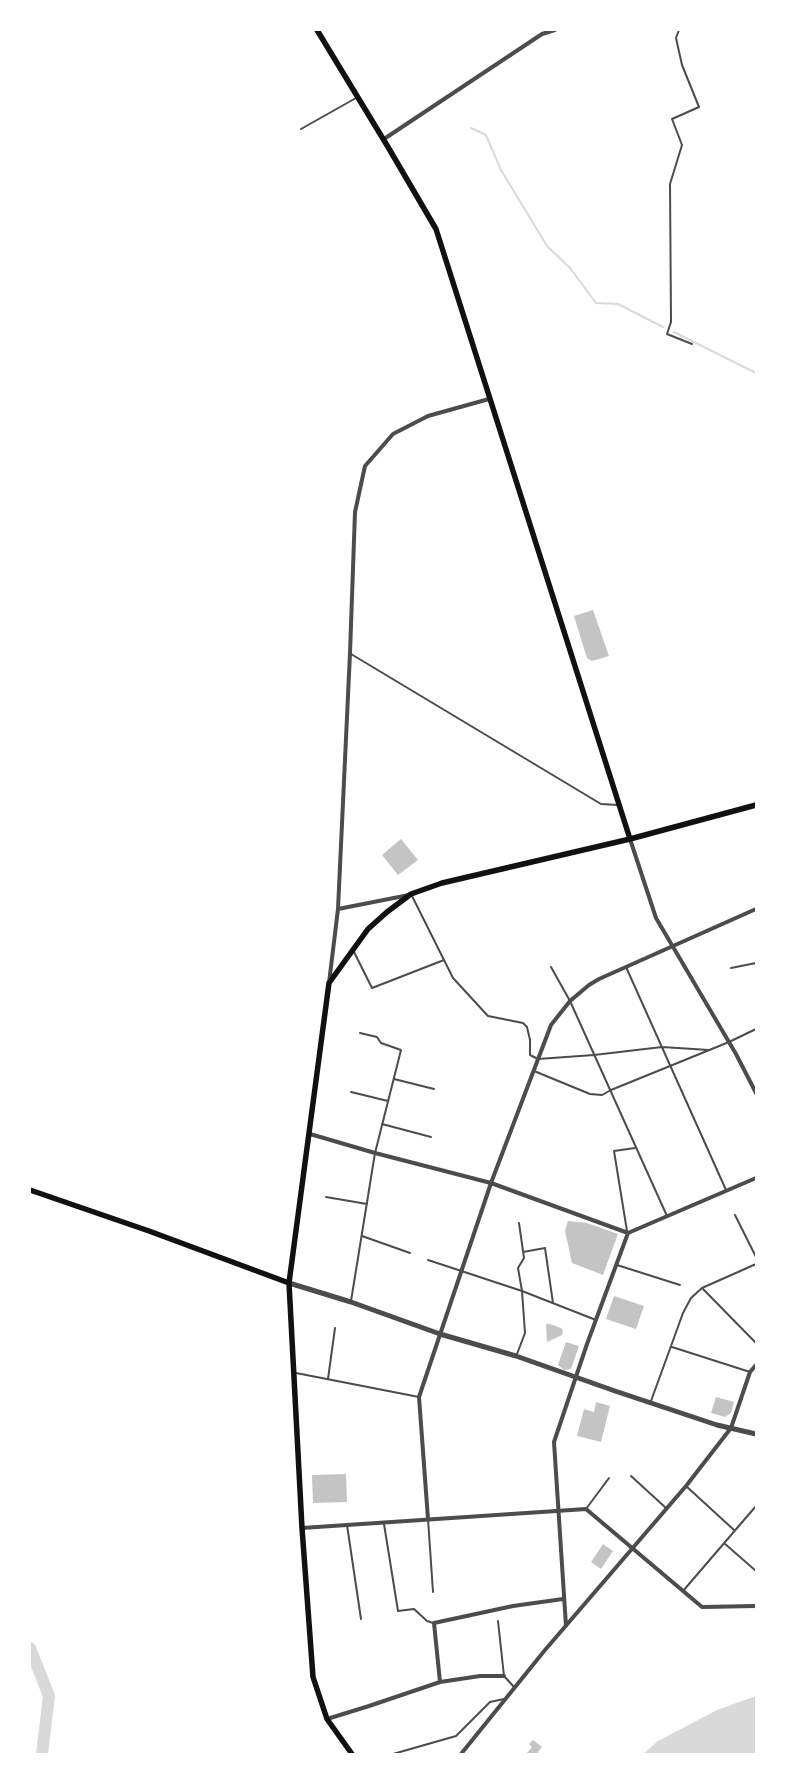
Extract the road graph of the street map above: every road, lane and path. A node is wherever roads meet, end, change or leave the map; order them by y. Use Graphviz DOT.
graph roads {
  1 [pos="317,30"];
  2 [pos="555,30"];
  3 [pos="679,30"];
  4 [pos="358,97"];
  5 [pos="301,129"];
  6 [pos="384,139"];
  7 [pos="692,344"];
  8 [pos="490,399"];
  9 [pos="350,653"];
  10 [pos="620,805"];
  11 [pos="756,805"];
  12 [pos="630,839"];
  13 [pos="411,894"];
  14 [pos="338,909"];
  15 [pos="756,909"];
  16 [pos="673,946"];
  17 [pos="352,949"];
  18 [pos="444,960"];
  19 [pos="756,963"];
  20 [pos="626,967"];
  21 [pos="551,968"];
  22 [pos="731,968"];
  23 [pos="328,983"];
  24 [pos="570,1001"];
  25 [pos="756,1030"];
  26 [pos="360,1033"];
  27 [pos="729,1042"];
  28 [pos="662,1047"];
  29 [pos="709,1050"];
  30 [pos="594,1055"];
  31 [pos="538,1059"];
  32 [pos="670,1067"];
  33 [pos="533,1071"];
  34 [pos="394,1079"];
  35 [pos="754,1084"];
  36 [pos="434,1089"];
  37 [pos="611,1090"];
  38 [pos="351,1092"];
  39 [pos="756,1093"];
  40 [pos="388,1101"];
  41 [pos="382,1124"];
  42 [pos="310,1134"];
  43 [pos="432,1137"];
  44 [pos="635,1148"];
  45 [pos="375,1153"];
  46 [pos="756,1178"];
  47 [pos="492,1183"];
  48 [pos="30,1190"];
  49 [pos="726,1190"];
  50 [pos="326,1197"];
  51 [pos="367,1204"];
  52 [pos="735,1215"];
  53 [pos="667,1216"];
  54 [pos="519,1223"];
  55 [pos="628,1234"];
  56 [pos="362,1236"];
  57 [pos="524,1252"];
  58 [pos="410,1253"];
  59 [pos="756,1257"];
  60 [pos="428,1260"];
  61 [pos="756,1264"];
  62 [pos="617,1265"];
  63 [pos="462,1272"];
  64 [pos="289,1283"];
  65 [pos="680,1285"];
  66 [pos="702,1288"];
  67 [pos="522,1292"];
  68 [pos="351,1302"];
  69 [pos="554,1304"];
  70 [pos="596,1320"];
  71 [pos="335,1328"];
  72 [pos="440,1334"];
  73 [pos="756,1343"];
  74 [pos="671,1347"];
  75 [pos="516,1356"];
  76 [pos="756,1365"];
  77 [pos="750,1372"];
  78 [pos="295,1373"];
  79 [pos="576,1378"];
  80 [pos="328,1379"];
  81 [pos="419,1397"];
  82 [pos="651,1403"];
  83 [pos="731,1428"];
  84 [pos="756,1434"];
  85 [pos="631,1476"];
  86 [pos="609,1478"];
  87 [pos="686,1486"];
  88 [pos="756,1506"];
  89 [pos="586,1509"];
  90 [pos="666,1509"];
  91 [pos="558,1510"];
  92 [pos="428,1519"];
  93 [pos="384,1522"];
  94 [pos="347,1524"];
  95 [pos="302,1528"];
  96 [pos="735,1530"];
  97 [pos="724,1543"];
  98 [pos="632,1549"];
  99 [pos="756,1571"];
  100 [pos="683,1591"];
  101 [pos="433,1592"];
  102 [pos="563,1599"];
  103 [pos="756,1606"];
  104 [pos="361,1619"];
  105 [pos="498,1621"];
  106 [pos="434,1623"];
  107 [pos="566,1626"];
  108 [pos="504,1676"];
  109 [pos="440,1682"];
  110 [pos="516,1688"];
  111 [pos="508,1698"];
  112 [pos="327,1719"];
  113 [pos="352,1754"];
  114 [pos="393,1754"];
  115 [pos="461,1754"];
  1 -- 4 [label="main road"];
  2 -- 6 [label="street"];
  3 -- 7 [label="lane"];
  4 -- 5 [label="lane"];
  4 -- 6 [label="main road"];
  6 -- 8 [label="main road"];
  8 -- 9 [label="street"];
  8 -- 10 [label="main road"];
  9 -- 10 [label="lane"];
  9 -- 14 [label="street"];
  10 -- 12 [label="main road"];
  11 -- 12 [label="main road"];
  12 -- 13 [label="main road"];
  12 -- 16 [label="street"];
  13 -- 14 [label="street"];
  13 -- 17 [label="main road"];
  13 -- 18 [label="lane"];
  14 -- 23 [label="street"];
  15 -- 16 [label="street"];
  16 -- 20 [label="street"];
  16 -- 27 [label="street"];
  17 -- 18 [label="lane"];
  17 -- 23 [label="main road"];
  18 -- 31 [label="lane"];
  19 -- 22 [label="lane"];
  20 -- 24 [label="street"];
  20 -- 28 [label="lane"];
  21 -- 24 [label="lane"];
  23 -- 42 [label="main road"];
  24 -- 30 [label="lane"];
  24 -- 31 [label="street"];
  25 -- 27 [label="lane"];
  26 -- 34 [label="lane"];
  27 -- 29 [label="lane"];
  27 -- 35 [label="street"];
  28 -- 29 [label="lane"];
  28 -- 30 [label="lane"];
  28 -- 32 [label="lane"];
  29 -- 32 [label="lane"];
  30 -- 31 [label="lane"];
  30 -- 37 [label="lane"];
  31 -- 33 [label="street"];
  32 -- 37 [label="lane"];
  32 -- 49 [label="lane"];
  33 -- 37 [label="lane"];
  33 -- 47 [label="street"];
  34 -- 36 [label="lane"];
  34 -- 40 [label="lane"];
  35 -- 39 [label="street"];
  37 -- 44 [label="lane"];
  38 -- 40 [label="lane"];
  40 -- 41 [label="lane"];
  41 -- 43 [label="lane"];
  41 -- 45 [label="lane"];
  42 -- 45 [label="street"];
  42 -- 64 [label="main road"];
  44 -- 53 [label="lane"];
  44 -- 55 [label="lane"];
  45 -- 47 [label="street"];
  45 -- 51 [label="lane"];
  46 -- 49 [label="street"];
  47 -- 55 [label="street"];
  47 -- 63 [label="street"];
  48 -- 64 [label="main road"];
  49 -- 53 [label="street"];
  50 -- 51 [label="lane"];
  51 -- 56 [label="lane"];
  52 -- 59 [label="lane"];
  53 -- 55 [label="street"];
  54 -- 57 [label="lane"];
  55 -- 62 [label="street"];
  56 -- 58 [label="lane"];
  56 -- 68 [label="lane"];
  57 -- 67 [label="lane"];
  57 -- 69 [label="lane"];
  60 -- 63 [label="lane"];
  61 -- 66 [label="lane"];
  62 -- 65 [label="lane"];
  62 -- 70 [label="street"];
  63 -- 67 [label="lane"];
  63 -- 72 [label="street"];
  64 -- 68 [label="street"];
  64 -- 78 [label="main road"];
  66 -- 73 [label="lane"];
  66 -- 74 [label="lane"];
  67 -- 69 [label="lane"];
  67 -- 75 [label="lane"];
  68 -- 72 [label="street"];
  69 -- 70 [label="lane"];
  70 -- 79 [label="street"];
  71 -- 80 [label="lane"];
  72 -- 75 [label="street"];
  72 -- 81 [label="street"];
  74 -- 77 [label="lane"];
  74 -- 82 [label="lane"];
  75 -- 79 [label="street"];
  76 -- 77 [label="street"];
  77 -- 83 [label="street"];
  78 -- 80 [label="lane"];
  78 -- 95 [label="main road"];
  79 -- 82 [label="street"];
  79 -- 91 [label="street"];
  80 -- 81 [label="lane"];
  81 -- 92 [label="street"];
  82 -- 83 [label="street"];
  83 -- 84 [label="street"];
  83 -- 87 [label="street"];
  85 -- 90 [label="lane"];
  86 -- 89 [label="lane"];
  87 -- 90 [label="street"];
  87 -- 96 [label="lane"];
  88 -- 96 [label="lane"];
  89 -- 91 [label="street"];
  89 -- 98 [label="street"];
  90 -- 98 [label="street"];
  91 -- 92 [label="street"];
  91 -- 102 [label="street"];
  92 -- 93 [label="street"];
  92 -- 101 [label="lane"];
  93 -- 94 [label="street"];
  93 -- 106 [label="lane"];
  94 -- 95 [label="street"];
  94 -- 104 [label="lane"];
  95 -- 112 [label="main road"];
  96 -- 97 [label="lane"];
  97 -- 99 [label="lane"];
  97 -- 100 [label="lane"];
  98 -- 100 [label="street"];
  98 -- 107 [label="street"];
  100 -- 103 [label="street"];
  102 -- 106 [label="street"];
  102 -- 107 [label="street"];
  105 -- 108 [label="lane"];
  106 -- 109 [label="street"];
  107 -- 110 [label="street"];
  108 -- 109 [label="street"];
  108 -- 110 [label="lane"];
  109 -- 112 [label="street"];
  110 -- 111 [label="street"];
  111 -- 114 [label="lane"];
  111 -- 115 [label="street"];
  112 -- 113 [label="main road"];
}
